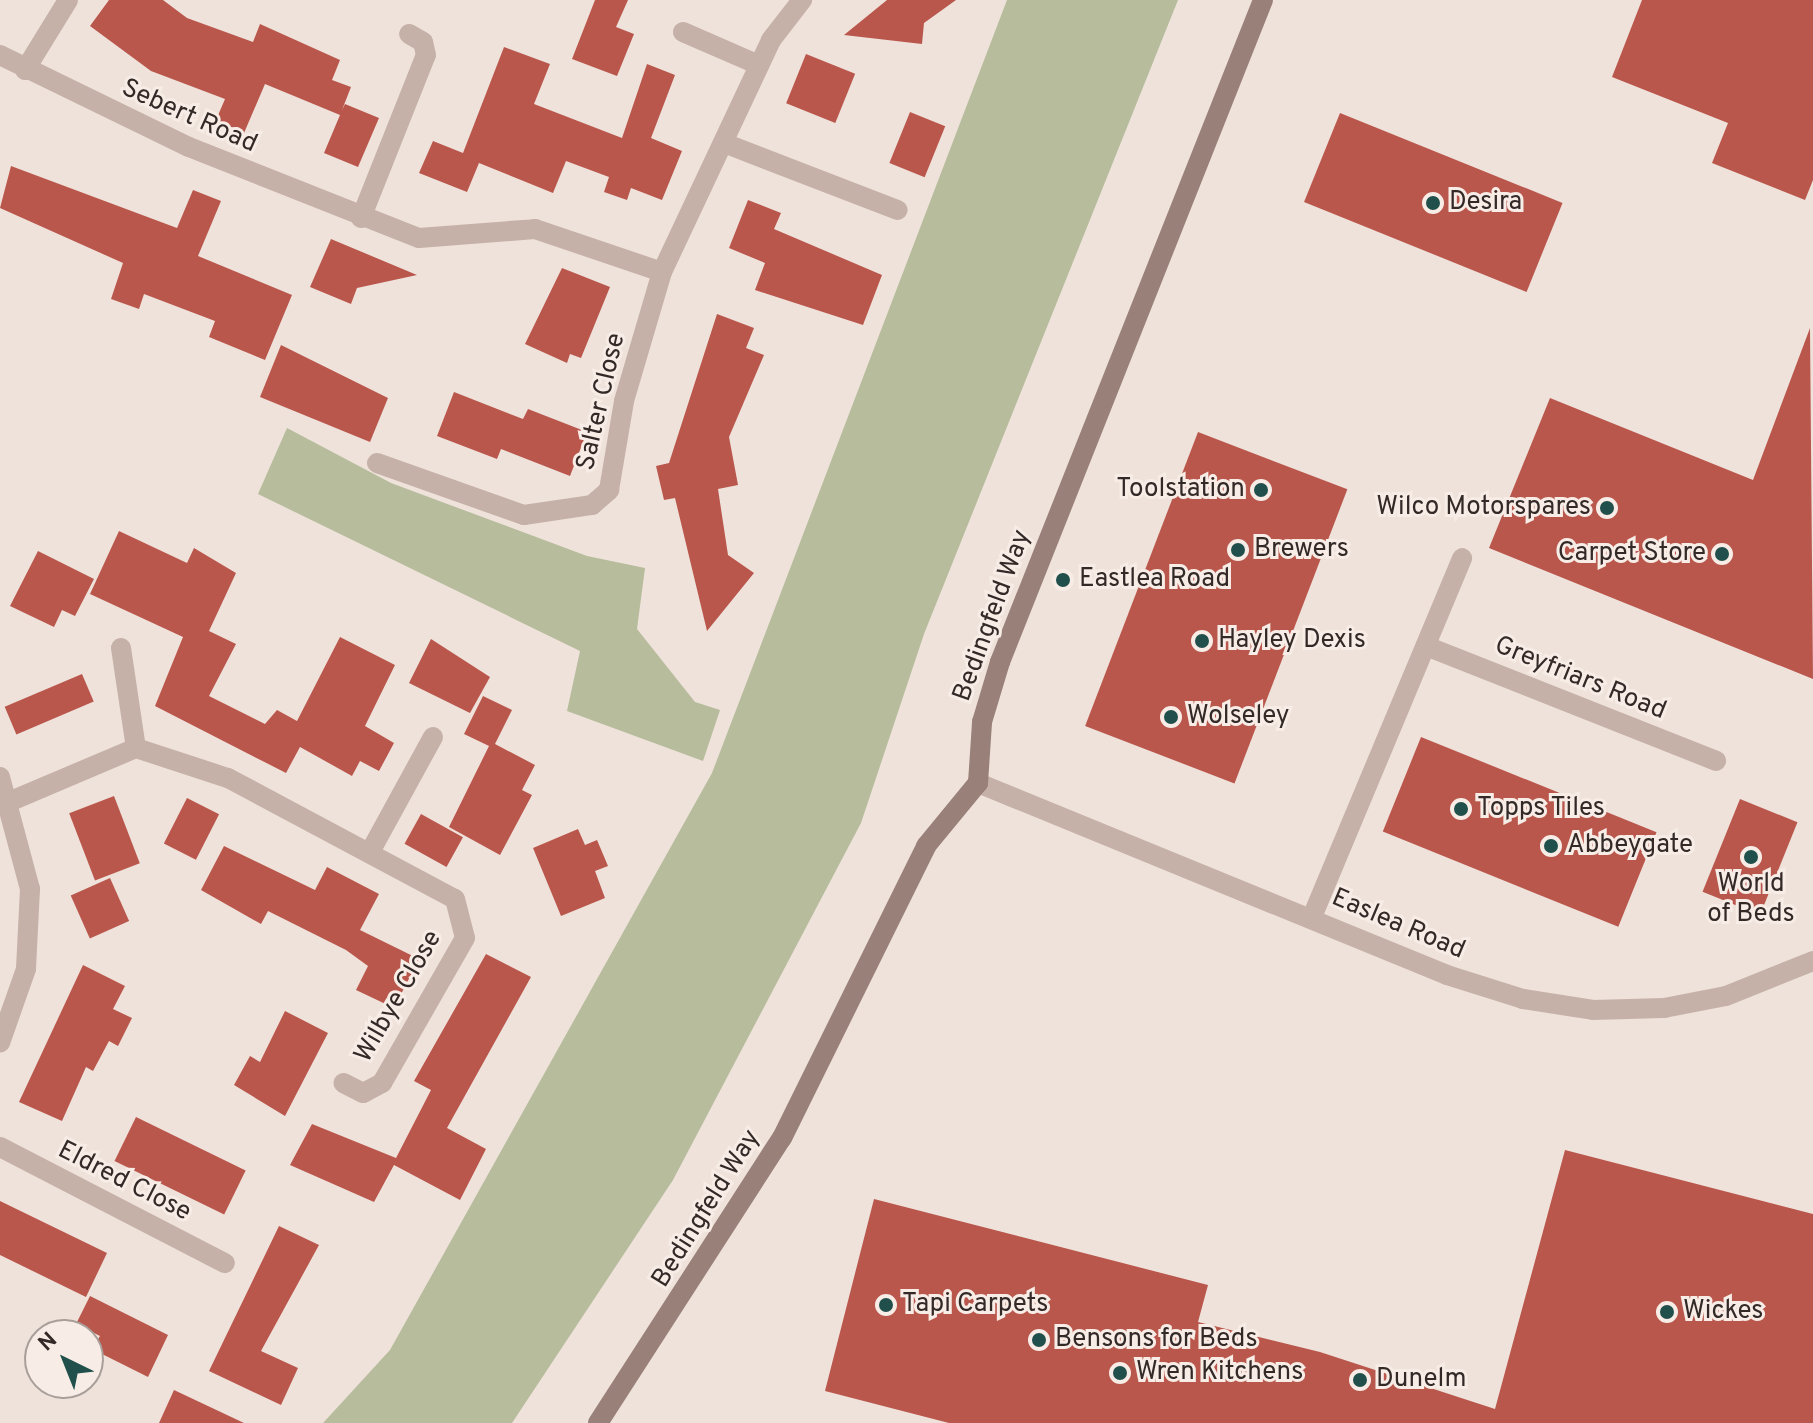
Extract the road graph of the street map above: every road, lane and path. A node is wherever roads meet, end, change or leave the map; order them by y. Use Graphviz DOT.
graph roads {
  1 [pos="68,0"];
  2 [pos="802,0"];
  3 [pos="1263,0"];
  4 [pos="683,32"];
  5 [pos="409,34"];
  6 [pos="0,55"];
  7 [pos="759,65"];
  8 [pos="25,70"];
  9 [pos="724,143"];
  10 [pos="898,210"];
  11 [pos="361,218"];
  12 [pos="662,272"];
  13 [pos="377,463"];
  14 [pos="1462,558"];
  15 [pos="1426,646"];
  16 [pos="121,648"];
  17 [pos="433,737"];
  18 [pos="136,748"];
  19 [pos="1716,761"];
  20 [pos="0,777"];
  21 [pos="978,783"];
  22 [pos="11,801"];
  23 [pos="370,852"];
  24 [pos="1312,917"];
  25 [pos="1813,961"];
  26 [pos="2,1029"];
  27 [pos="343,1083"];
  28 [pos="0,1147"];
  29 [pos="225,1263"];
  30 [pos="598,1423"];
  1 -- 8 [label="street"];
  2 -- 7 [label="street"];
  3 -- 21 [label="street, Bedingfeld Way"];
  4 -- 7 [label="street"];
  5 -- 11 [label="street"];
  6 -- 8 [label="street, Sebert Road"];
  7 -- 9 [label="street"];
  8 -- 11 [label="street, Sebert Road"];
  9 -- 10 [label="street"];
  9 -- 12 [label="street"];
  11 -- 12 [label="street, Sebert Road"];
  12 -- 13 [label="street, Salter Close"];
  14 -- 15 [label="street"];
  15 -- 19 [label="street, Greyfriars Road"];
  15 -- 24 [label="street"];
  16 -- 18 [label="street"];
  17 -- 23 [label="street"];
  18 -- 22 [label="street"];
  18 -- 23 [label="street, Wilbye Close"];
  20 -- 22 [label="street"];
  21 -- 24 [label="street, Easlea Road"];
  21 -- 30 [label="street, Bedingfeld Way"];
  22 -- 26 [label="street"];
  23 -- 27 [label="street, Wilbye Close"];
  24 -- 25 [label="street, Easlea Road"];
  28 -- 29 [label="street, Eldred Close"];
}
